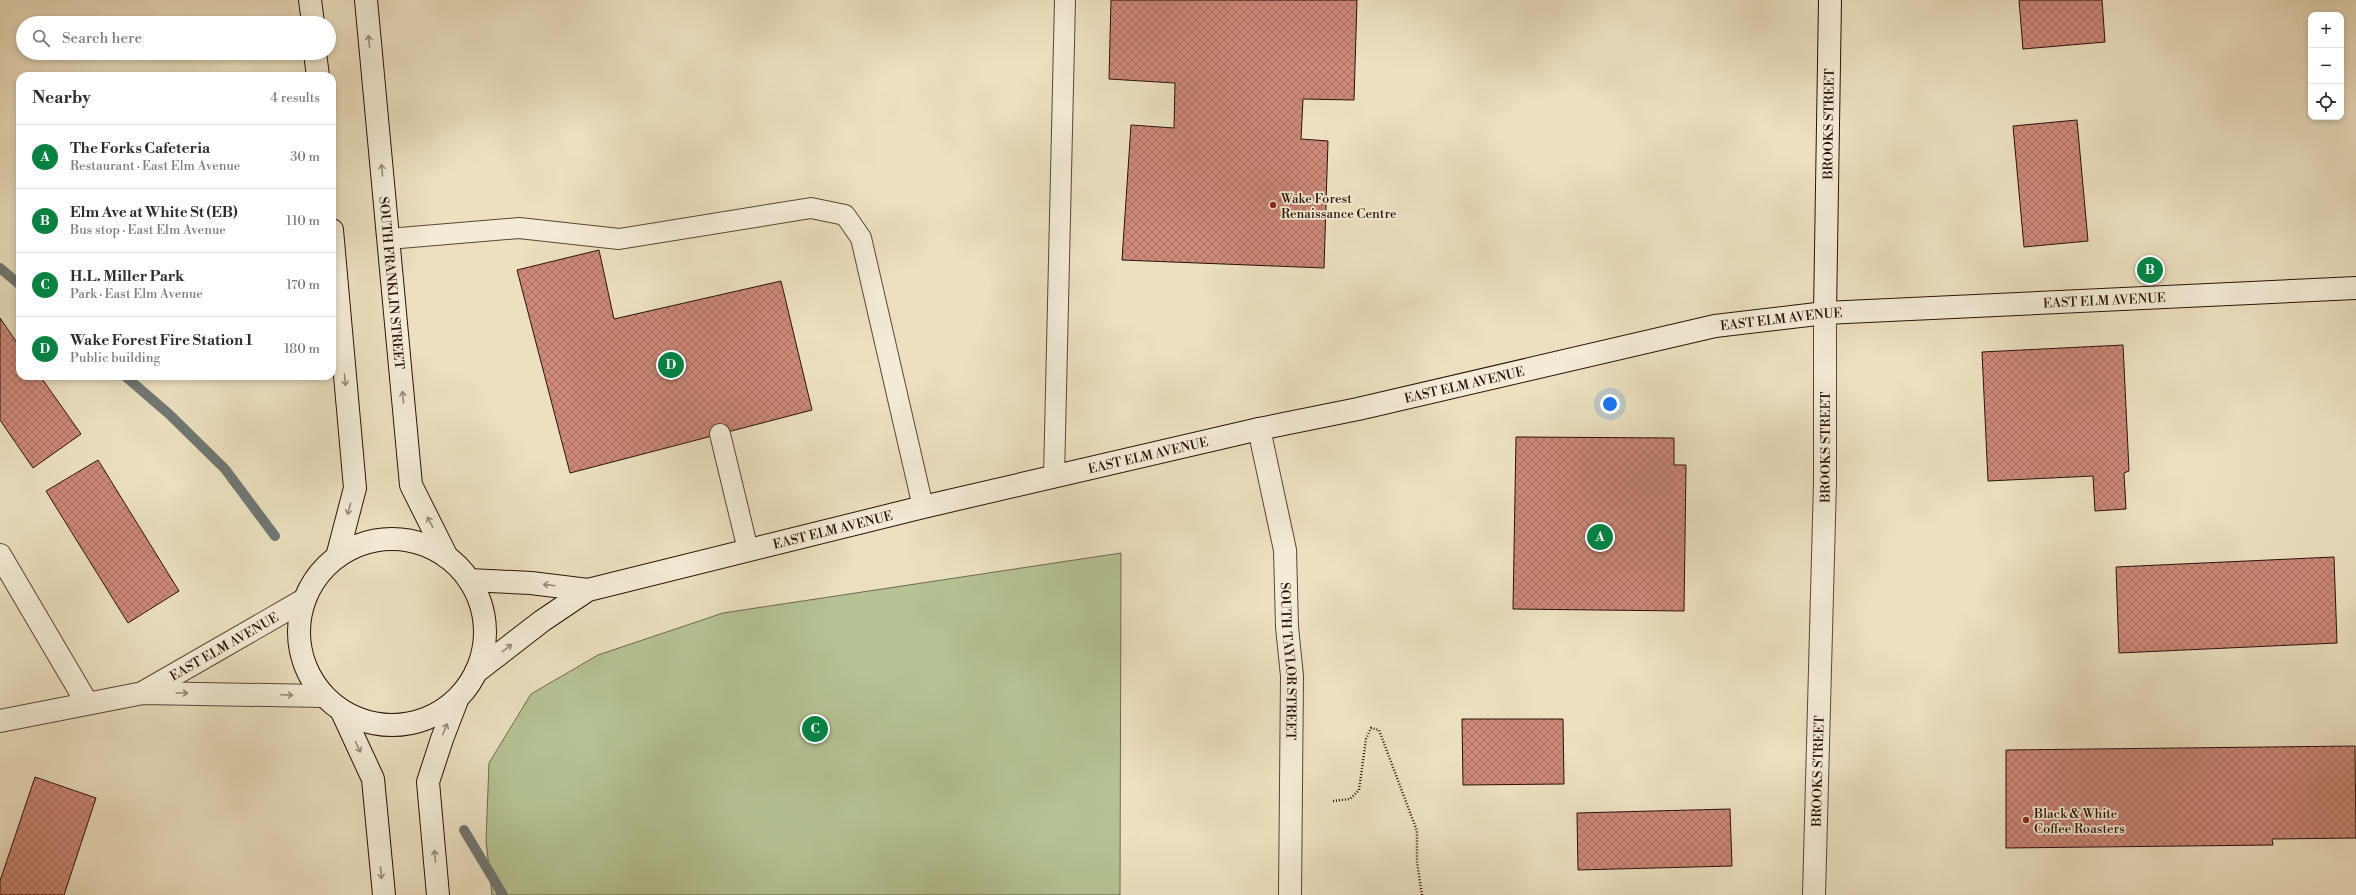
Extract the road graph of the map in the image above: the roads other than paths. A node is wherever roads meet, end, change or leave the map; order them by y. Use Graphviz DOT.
graph roads {
  1 [pos="310,0"];
  2 [pos="366,0"];
  3 [pos="1065,0"];
  4 [pos="1830,0"];
  5 [pos="312,16"];
  6 [pos="316,60"];
  7 [pos="317,72"];
  8 [pos="388,239"];
  9 [pos="336,275"];
  10 [pos="2356,288"];
  11 [pos="1825,313"];
  12 [pos="1259,430"];
  13 [pos="720,434"];
  14 [pos="1054,477"];
  15 [pos="923,506"];
  16 [pos="748,550"];
  17 [pos="0,554"];
  18 [pos="337,557"];
  19 [pos="448,557"];
  20 [pos="469,580"];
  21 [pos="588,590"];
  22 [pos="304,600"];
  23 [pos="476,672"];
  24 [pos="143,693"];
  25 [pos="323,696"];
  26 [pos="457,700"];
  27 [pos="88,703"];
  28 [pos="342,712"];
  29 [pos="0,721"];
  30 [pos="384,895"];
  31 [pos="438,895"];
  32 [pos="1290,895"];
  33 [pos="1814,895"];
  1 -- 5 [label="street"];
  8 -- 2 [label="street, SOUTH FRANKLIN STREET, one-way"];
  3 -- 14 [label="lane"];
  4 -- 11 [label="street, BROOKS STREET"];
  6 -- 7 [label="street"];
  8 -- 15 [label="lane"];
  19 -- 8 [label="street, SOUTH FRANKLIN STREET, one-way"];
  9 -- 18 [label="street, one-way"];
  10 -- 11 [label="street, EAST ELM AVENUE"];
  11 -- 12 [label="street, EAST ELM AVENUE"];
  11 -- 33 [label="street, BROOKS STREET"];
  12 -- 14 [label="street, EAST ELM AVENUE"];
  12 -- 32 [label="street, SOUTH TAYLOR STREET"];
  13 -- 16 [label="lane"];
  14 -- 15 [label="street, EAST ELM AVENUE"];
  15 -- 16 [label="street, EAST ELM AVENUE"];
  16 -- 21 [label="street, EAST ELM AVENUE"];
  17 -- 27 [label="street"];
  18 -- 19 [label="street"];
  18 -- 22 [label="street"];
  19 -- 20 [label="street"];
  21 -- 20 [label="street, EAST ELM AVENUE, one-way"];
  20 -- 23 [label="street"];
  23 -- 21 [label="street, EAST ELM AVENUE, one-way"];
  22 -- 24 [label="street, EAST ELM AVENUE"];
  22 -- 25 [label="street"];
  23 -- 26 [label="street"];
  24 -- 25 [label="street, EAST ELM AVENUE, one-way"];
  24 -- 27 [label="street, EAST ELM AVENUE"];
  25 -- 28 [label="street"];
  26 -- 28 [label="street"];
  31 -- 26 [label="street, one-way"];
  27 -- 29 [label="street, EAST ELM AVENUE"];
  28 -- 30 [label="street, one-way"];
}
